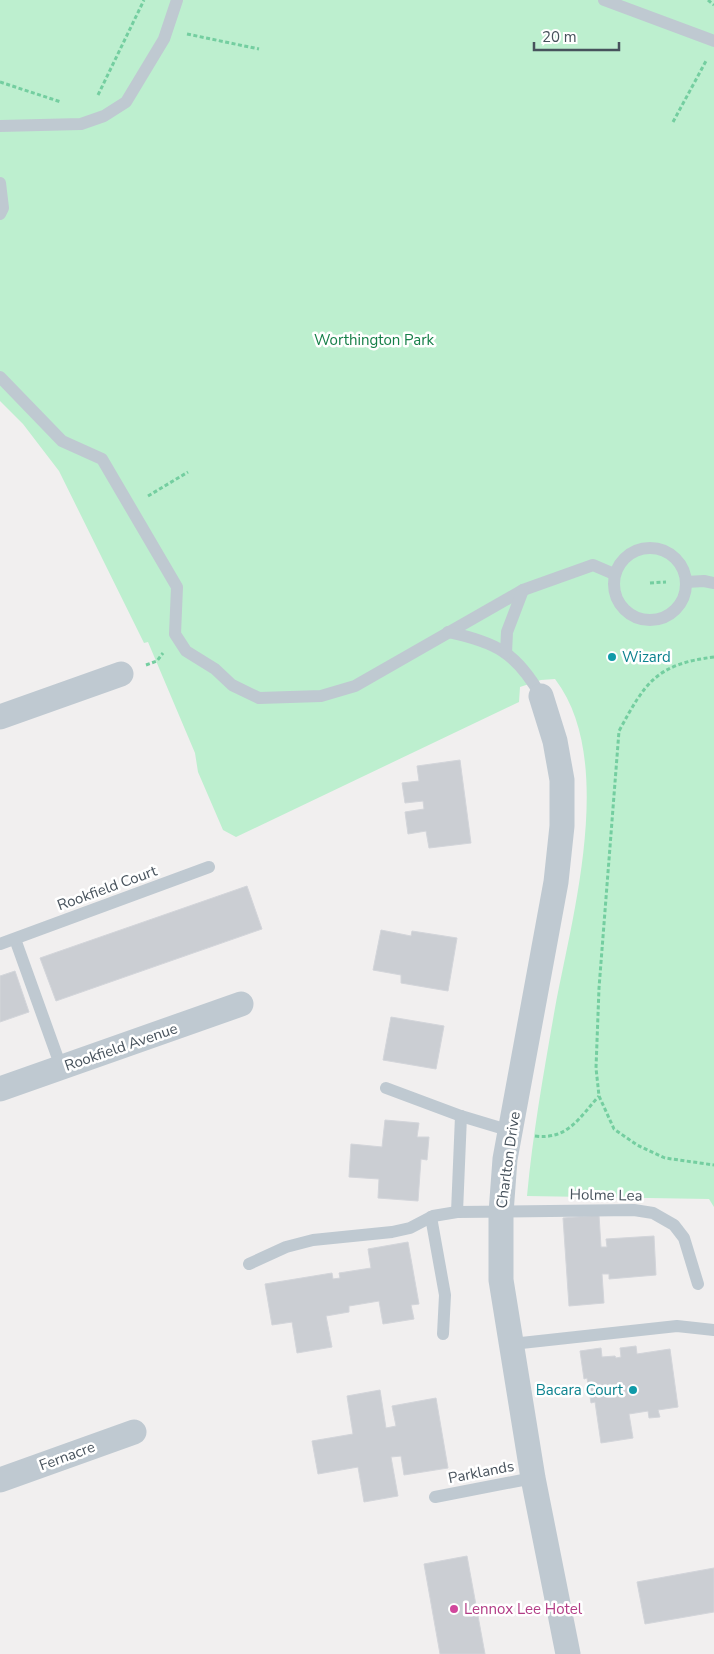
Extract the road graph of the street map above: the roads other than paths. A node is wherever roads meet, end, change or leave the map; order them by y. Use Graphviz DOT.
graph roads {
  1 [pos="177,0"];
  2 [pos="604,0"];
  3 [pos="714,41"];
  4 [pos="0,126"];
  5 [pos="0,184"];
  6 [pos="0,214"];
  7 [pos="0,377"];
  8 [pos="614,574"];
  9 [pos="710,579"];
  10 [pos="686,582"];
  11 [pos="523,590"];
  12 [pos="448,632"];
  13 [pos="506,652"];
  14 [pos="121,674"];
  15 [pos="541,696"];
  16 [pos="0,717"];
  17 [pos="209,867"];
  18 [pos="15,939"];
  19 [pos="0,944"];
  20 [pos="241,1004"];
  21 [pos="62,1067"];
  22 [pos="386,1088"];
  23 [pos="0,1089"];
  24 [pos="461,1116"];
  25 [pos="511,1131"];
  26 [pos="457,1212"];
  27 [pos="501,1213"];
  28 [pos="431,1217"];
  29 [pos="249,1264"];
  30 [pos="698,1284"];
  31 [pos="714,1330"];
  32 [pos="443,1334"];
  33 [pos="512,1344"];
  34 [pos="134,1432"];
  35 [pos="534,1478"];
  36 [pos="0,1480"];
  37 [pos="435,1497"];
  38 [pos="568,1654"];
  1 -- 4 [label="lane"];
  2 -- 3 [label="lane"];
  5 -- 6 [label="lane"];
  7 -- 12 [label="lane"];
  8 -- 10 [label="lane"];
  8 -- 10 [label="lane"];
  8 -- 11 [label="lane"];
  9 -- 10 [label="lane"];
  11 -- 12 [label="lane"];
  11 -- 13 [label="lane"];
  12 -- 13 [label="lane"];
  13 -- 15 [label="lane"];
  14 -- 16 [label="street"];
  15 -- 25 [label="street, Charlton Drive"];
  17 -- 18 [label="lane, Rookfield Court"];
  18 -- 19 [label="lane, Rookfield Court"];
  18 -- 21 [label="lane"];
  20 -- 21 [label="street, Rookfield Avenue"];
  21 -- 23 [label="street, Rookfield Avenue"];
  22 -- 24 [label="lane"];
  24 -- 25 [label="lane"];
  24 -- 26 [label="lane"];
  25 -- 27 [label="street, Charlton Drive"];
  26 -- 27 [label="lane, Holme Lea"];
  26 -- 28 [label="lane, Holme Lea"];
  27 -- 30 [label="lane, Holme Lea"];
  27 -- 33 [label="street, Charlton Drive"];
  28 -- 29 [label="lane, Holme Lea"];
  28 -- 32 [label="lane"];
  31 -- 33 [label="lane"];
  33 -- 35 [label="street, Charlton Drive"];
  34 -- 36 [label="street, Fernacre"];
  35 -- 37 [label="lane, Parklands"];
  35 -- 38 [label="street, Charlton Drive"];
}
